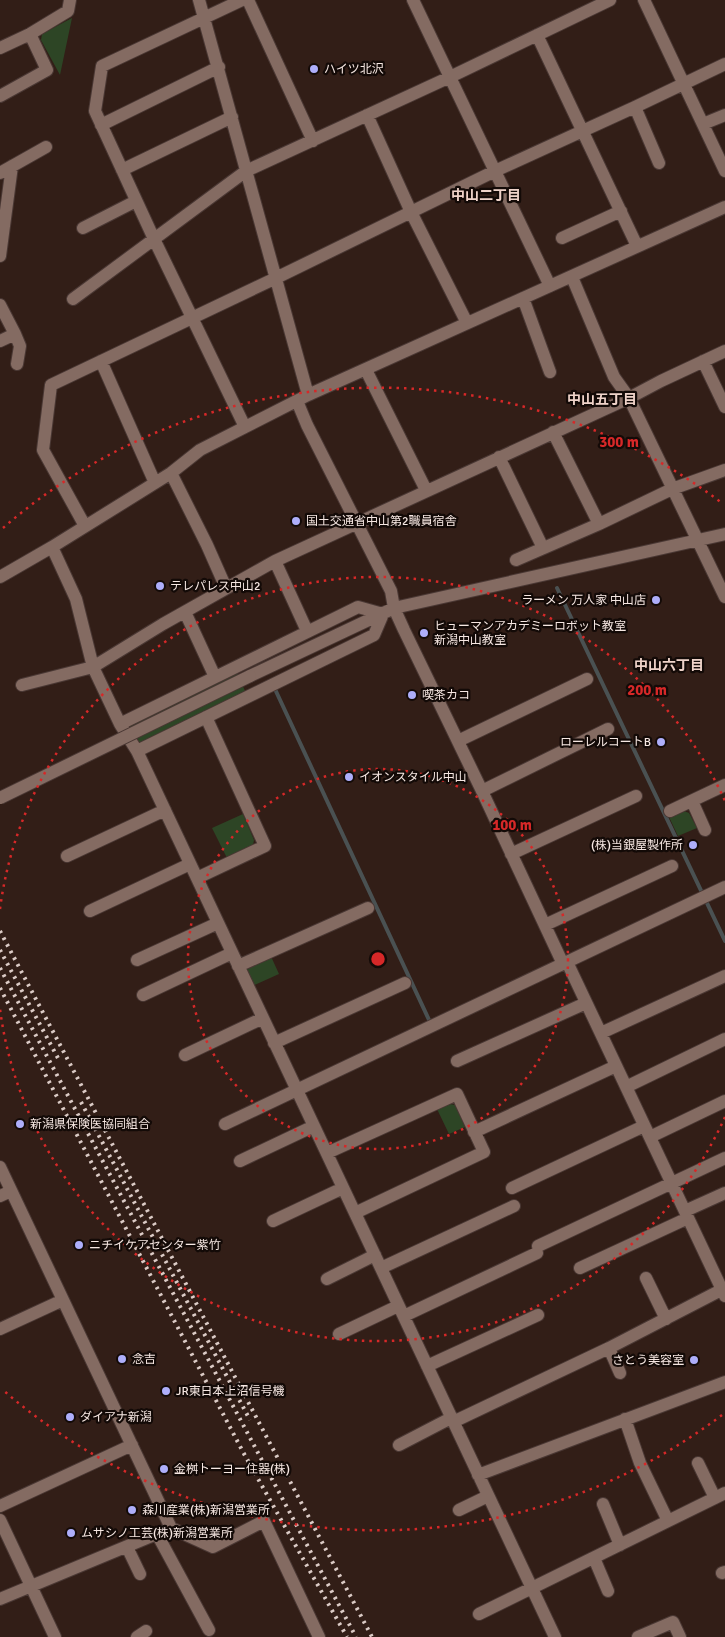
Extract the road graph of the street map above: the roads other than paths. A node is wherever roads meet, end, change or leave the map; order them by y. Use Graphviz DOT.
graph roads {
  1 [pos="70,0"];
  2 [pos="199,0"];
  3 [pos="242,0"];
  4 [pos="248,0"];
  5 [pos="578,0"];
  6 [pos="610,0"];
  7 [pos="644,0"];
  8 [pos="415,1"];
  9 [pos="584,12"];
  10 [pos="204,18"];
  11 [pos="30,34"];
  12 [pos="538,35"];
  13 [pos="0,48"];
  14 [pos="725,64"];
  15 [pos="219,67"];
  16 [pos="450,77"];
  17 [pos="685,84"];
  18 [pos="0,96"];
  19 [pos="635,107"];
  20 [pos="367,115"];
  21 [pos="725,115"];
  22 [pos="232,117"];
  23 [pos="703,124"];
  24 [pos="101,125"];
  25 [pos="584,131"];
  26 [pos="313,140"];
  27 [pos="46,147"];
  28 [pos="659,163"];
  29 [pos="12,166"];
  30 [pos="122,170"];
  31 [pos="495,170"];
  32 [pos="246,171"];
  33 [pos="725,171"];
  34 [pos="0,173"];
  35 [pos="136,201"];
  36 [pos="725,207"];
  37 [pos="621,210"];
  38 [pos="411,212"];
  39 [pos="82,228"];
  40 [pos="562,238"];
  41 [pos="154,239"];
  42 [pos="637,246"];
  43 [pos="0,256"];
  44 [pos="572,277"];
  45 [pos="276,278"];
  46 [pos="550,286"];
  47 [pos="523,298"];
  48 [pos="73,299"];
  49 [pos="0,305"];
  50 [pos="193,317"];
  51 [pos="467,323"];
  52 [pos="15,334"];
  53 [pos="0,341"];
  54 [pos="725,351"];
  55 [pos="101,361"];
  56 [pos="703,361"];
  57 [pos="17,364"];
  58 [pos="366,370"];
  59 [pos="550,372"];
  60 [pos="302,398"];
  61 [pos="629,398"];
  62 [pos="725,407"];
  63 [pos="245,427"];
  64 [pos="553,432"];
  65 [pos="499,457"];
  66 [pos="725,470"];
  67 [pos="171,473"];
  68 [pos="155,483"];
  69 [pos="672,489"];
  70 [pos="426,490"];
  71 [pos="357,523"];
  72 [pos="599,524"];
  73 [pos="85,526"];
  74 [pos="725,534"];
  75 [pos="697,540"];
  76 [pos="52,547"];
  77 [pos="543,548"];
  78 [pos="516,560"];
  79 [pos="275,561"];
  80 [pos="0,577"];
  81 [pos="226,588"];
  82 [pos="725,597"];
  83 [pos="389,611"];
  84 [pos="184,612"];
  85 [pos="307,631"];
  86 [pos="93,667"];
  87 [pos="235,667"];
  88 [pos="215,677"];
  89 [pos="587,680"];
  90 [pos="22,685"];
  91 [pos="250,696"];
  92 [pos="206,717"];
  93 [pos="120,724"];
  94 [pos="608,729"];
  95 [pos="458,741"];
  96 [pos="137,751"];
  97 [pos="725,785"];
  98 [pos="482,791"];
  99 [pos="636,796"];
  100 [pos="0,798"];
  101 [pos="692,801"];
  102 [pos="165,810"];
  103 [pos="670,811"];
  104 [pos="705,830"];
  105 [pos="511,854"];
  106 [pos="67,856"];
  107 [pos="190,864"];
  108 [pos="672,866"];
  109 [pos="197,878"];
  110 [pos="725,887"];
  111 [pos="368,908"];
  112 [pos="90,911"];
  113 [pos="218,923"];
  114 [pos="545,925"];
  115 [pos="232,953"];
  116 [pos="138,960"];
  117 [pos="565,963"];
  118 [pos="238,966"];
  119 [pos="725,976"];
  120 [pos="405,983"];
  121 [pos="143,995"];
  122 [pos="586,1003"];
  123 [pos="263,1018"];
  124 [pos="601,1033"];
  125 [pos="725,1039"];
  126 [pos="274,1043"];
  127 [pos="184,1055"];
  128 [pos="457,1061"];
  129 [pos="616,1066"];
  130 [pos="626,1087"];
  131 [pos="297,1091"];
  132 [pos="725,1101"];
  133 [pos="225,1124"];
  134 [pos="314,1126"];
  135 [pos="474,1132"];
  136 [pos="647,1132"];
  137 [pos="327,1153"];
  138 [pos="725,1158"];
  139 [pos="240,1161"];
  140 [pos="0,1167"];
  141 [pos="672,1184"];
  142 [pos="343,1188"];
  143 [pos="512,1188"];
  144 [pos="725,1193"];
  145 [pos="6,1194"];
  146 [pos="514,1206"];
  147 [pos="355,1213"];
  148 [pos="686,1215"];
  149 [pos="273,1221"];
  150 [pos="375,1255"];
  151 [pos="381,1268"];
  152 [pos="580,1268"];
  153 [pos="646,1278"];
  154 [pos="327,1279"];
  155 [pos="724,1291"];
  156 [pos="63,1300"];
  157 [pos="401,1311"];
  158 [pos="538,1315"];
  159 [pos="666,1319"];
  160 [pos="0,1329"];
  161 [pos="339,1334"];
  162 [pos="609,1348"];
  163 [pos="427,1366"];
  164 [pos="620,1373"];
  165 [pos="725,1382"];
  166 [pos="625,1419"];
  167 [pos="452,1420"];
  168 [pos="132,1445"];
  169 [pos="399,1445"];
  170 [pos="698,1463"];
  171 [pos="478,1475"];
  172 [pos="488,1496"];
  173 [pos="720,1496"];
  174 [pos="603,1504"];
  175 [pos="0,1506"];
  176 [pos="459,1510"];
  177 [pos="0,1520"];
  178 [pos="668,1521"];
  179 [pos="171,1528"];
  180 [pos="157,1534"];
  181 [pos="620,1545"];
  182 [pos="127,1547"];
  183 [pos="594,1558"];
  184 [pos="140,1574"];
  185 [pos="31,1586"];
  186 [pos="532,1588"];
  187 [pos="608,1592"];
  188 [pos="0,1599"];
  189 [pos="479,1614"];
  190 [pos="209,1630"];
  191 [pos="55,1637"];
  192 [pos="319,1637"];
  193 [pos="555,1637"];
  194 [pos="638,1637"];
  195 [pos="680,1637"];
  1 -- 11 [label="street"];
  2 -- 10 [label="street"];
  3 -- 10 [label="street"];
  4 -- 26 [label="street"];
  5 -- 9 [label="street"];
  6 -- 9 [label="street"];
  7 -- 17 [label="street"];
  8 -- 16 [label="street"];
  9 -- 12 [label="street"];
  10 -- 15 [label="street"];
  10 -- 24 [label="street"];
  11 -- 13 [label="street"];
  11 -- 18 [label="street"];
  12 -- 16 [label="street"];
  12 -- 25 [label="street"];
  14 -- 17 [label="street"];
  15 -- 22 [label="street"];
  15 -- 24 [label="street"];
  16 -- 20 [label="street"];
  16 -- 31 [label="street"];
  17 -- 19 [label="street"];
  17 -- 23 [label="street"];
  19 -- 25 [label="street"];
  19 -- 28 [label="street"];
  20 -- 26 [label="street"];
  20 -- 38 [label="street"];
  21 -- 23 [label="street"];
  22 -- 30 [label="street"];
  22 -- 32 [label="street"];
  23 -- 33 [label="street"];
  24 -- 30 [label="street"];
  25 -- 31 [label="street"];
  25 -- 37 [label="street"];
  26 -- 32 [label="street"];
  27 -- 29 [label="street"];
  29 -- 34 [label="street"];
  29 -- 43 [label="street"];
  30 -- 35 [label="street"];
  31 -- 38 [label="street"];
  31 -- 46 [label="street"];
  32 -- 41 [label="street"];
  32 -- 45 [label="street"];
  35 -- 39 [label="street"];
  35 -- 41 [label="street"];
  36 -- 42 [label="street"];
  37 -- 40 [label="street"];
  37 -- 42 [label="street"];
  38 -- 45 [label="street"];
  38 -- 51 [label="street"];
  41 -- 48 [label="street"];
  41 -- 50 [label="street"];
  42 -- 44 [label="street"];
  44 -- 46 [label="street"];
  44 -- 61 [label="street"];
  45 -- 50 [label="street"];
  45 -- 60 [label="street"];
  46 -- 47 [label="street"];
  47 -- 51 [label="street"];
  47 -- 59 [label="street"];
  49 -- 52 [label="street"];
  50 -- 55 [label="street"];
  50 -- 63 [label="street"];
  51 -- 58 [label="street"];
  52 -- 53 [label="street"];
  52 -- 57 [label="street"];
  54 -- 56 [label="street"];
  55 -- 68 [label="street"];
  55 -- 73 [label="street"];
  56 -- 61 [label="street"];
  56 -- 62 [label="street"];
  58 -- 60 [label="street"];
  58 -- 70 [label="street"];
  60 -- 63 [label="street"];
  60 -- 71 [label="street"];
  61 -- 64 [label="street"];
  61 -- 69 [label="street"];
  63 -- 67 [label="street"];
  64 -- 65 [label="street"];
  64 -- 72 [label="street"];
  65 -- 70 [label="street"];
  65 -- 77 [label="street"];
  66 -- 69 [label="street"];
  67 -- 68 [label="street"];
  67 -- 81 [label="street"];
  68 -- 73 [label="street"];
  69 -- 72 [label="street"];
  69 -- 75 [label="street"];
  70 -- 71 [label="street"];
  71 -- 79 [label="street"];
  71 -- 83 [label="street"];
  72 -- 77 [label="street"];
  73 -- 76 [label="street"];
  74 -- 75 [label="street"];
  75 -- 82 [label="street"];
  75 -- 83 [label="street"];
  76 -- 80 [label="street"];
  76 -- 86 [label="street"];
  77 -- 78 [label="street"];
  79 -- 81 [label="street"];
  79 -- 85 [label="street"];
  81 -- 84 [label="street"];
  83 -- 85 [label="street"];
  83 -- 91 [label="street"];
  83 -- 95 [label="street"];
  83 -- 100 [label="street, bridge"];
  84 -- 86 [label="street"];
  84 -- 88 [label="street"];
  85 -- 87 [label="street"];
  86 -- 90 [label="street"];
  86 -- 93 [label="street"];
  87 -- 88 [label="street"];
  87 -- 91 [label="street"];
  88 -- 93 [label="street"];
  89 -- 95 [label="street"];
  91 -- 92 [label="street"];
  92 -- 96 [label="street"];
  92 -- 109 [label="street"];
  93 -- 96 [label="street"];
  94 -- 98 [label="street"];
  95 -- 98 [label="street"];
  96 -- 102 [label="street"];
  97 -- 101 [label="street"];
  98 -- 105 [label="street"];
  99 -- 105 [label="street"];
  101 -- 103 [label="street"];
  101 -- 104 [label="street"];
  102 -- 106 [label="street"];
  102 -- 107 [label="street"];
  105 -- 114 [label="street"];
  107 -- 109 [label="street"];
  107 -- 112 [label="street"];
  108 -- 114 [label="street"];
  109 -- 113 [label="street"];
  110 -- 117 [label="street"];
  111 -- 118 [label="street"];
  113 -- 115 [label="street"];
  113 -- 116 [label="street"];
  114 -- 117 [label="street"];
  115 -- 118 [label="street"];
  115 -- 121 [label="street"];
  117 -- 122 [label="street"];
  117 -- 131 [label="street"];
  118 -- 123 [label="street"];
  119 -- 124 [label="street"];
  120 -- 126 [label="street"];
  122 -- 124 [label="street"];
  122 -- 128 [label="street"];
  123 -- 126 [label="street"];
  123 -- 127 [label="street"];
  124 -- 129 [label="street"];
  125 -- 130 [label="street"];
  126 -- 131 [label="street"];
  129 -- 130 [label="street"];
  129 -- 135 [label="street"];
  130 -- 136 [label="street"];
  131 -- 133 [label="street"];
  131 -- 134 [label="street"];
  132 -- 136 [label="street"];
  134 -- 137 [label="street"];
  134 -- 139 [label="street"];
  135 -- 137 [label="street"];
  135 -- 147 [label="street"];
  136 -- 141 [label="street"];
  136 -- 143 [label="street"];
  137 -- 142 [label="street"];
  138 -- 141 [label="street"];
  140 -- 145 [label="street"];
  141 -- 148 [label="street"];
  141 -- 157 [label="street"];
  142 -- 147 [label="street"];
  142 -- 149 [label="street"];
  144 -- 148 [label="street"];
  145 -- 156 [label="street"];
  146 -- 151 [label="street"];
  147 -- 150 [label="street"];
  148 -- 152 [label="street"];
  148 -- 155 [label="street"];
  150 -- 151 [label="street"];
  150 -- 154 [label="street"];
  151 -- 157 [label="street"];
  153 -- 159 [label="street"];
  155 -- 159 [label="street"];
  156 -- 160 [label="street"];
  156 -- 168 [label="street"];
  157 -- 161 [label="street"];
  157 -- 163 [label="street"];
  158 -- 163 [label="street"];
  159 -- 162 [label="street"];
  162 -- 164 [label="street"];
  162 -- 167 [label="street"];
  163 -- 167 [label="street"];
  165 -- 166 [label="street"];
  166 -- 171 [label="street"];
  166 -- 178 [label="street"];
  167 -- 169 [label="street"];
  167 -- 171 [label="street"];
  168 -- 175 [label="street"];
  168 -- 179 [label="street"];
  170 -- 173 [label="street"];
  171 -- 172 [label="street"];
  172 -- 176 [label="street"];
  172 -- 186 [label="street"];
  173 -- 178 [label="street"];
  174 -- 181 [label="street"];
  177 -- 185 [label="street"];
  178 -- 181 [label="street"];
  179 -- 180 [label="street"];
  179 -- 192 [label="street"];
  180 -- 182 [label="street"];
  180 -- 190 [label="street"];
  181 -- 183 [label="street"];
  182 -- 184 [label="street"];
  182 -- 185 [label="street"];
  183 -- 186 [label="street"];
  183 -- 187 [label="street"];
  185 -- 188 [label="street"];
  185 -- 191 [label="street"];
  186 -- 189 [label="street"];
  186 -- 193 [label="street"];
  194 -- 195 [label="street"];
}
